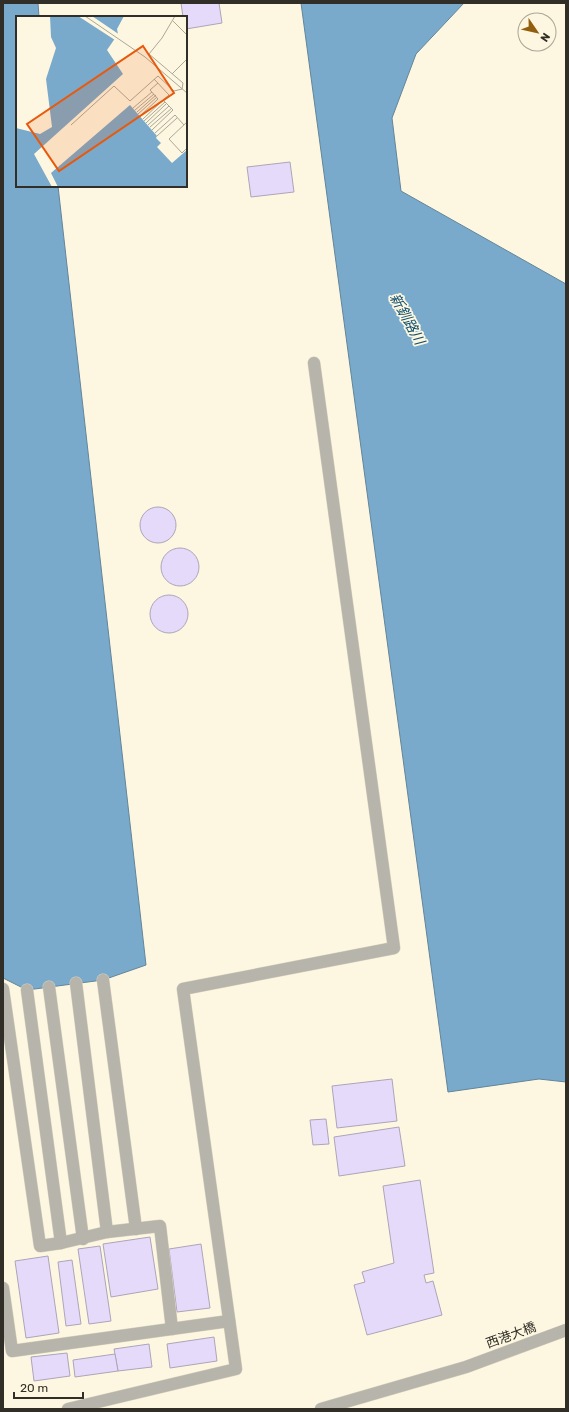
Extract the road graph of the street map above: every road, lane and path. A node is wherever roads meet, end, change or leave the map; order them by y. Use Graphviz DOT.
graph roads {
  1 [pos="314,363"];
  2 [pos="103,980"];
  3 [pos="76,983"];
  4 [pos="48,987"];
  5 [pos="3,989"];
  6 [pos="27,990"];
  7 [pos="136,1229"];
  8 [pos="108,1232"];
  9 [pos="83,1239"];
  10 [pos="61,1243"];
  11 [pos="3,1288"];
  12 [pos="230,1321"];
  13 [pos="172,1329"];
  14 [pos="566,1330"];
  15 [pos="68,1409"];
  16 [pos="321,1409"];
  1 -- 12 [label="street"];
  2 -- 7 [label="street"];
  3 -- 8 [label="street"];
  4 -- 9 [label="street"];
  5 -- 10 [label="street"];
  6 -- 10 [label="street"];
  7 -- 8 [label="street"];
  7 -- 13 [label="street"];
  8 -- 9 [label="street"];
  9 -- 10 [label="street"];
  11 -- 13 [label="street"];
  12 -- 13 [label="street"];
  12 -- 15 [label="street"];
  14 -- 16 [label="street, 西港大橋"];
}
